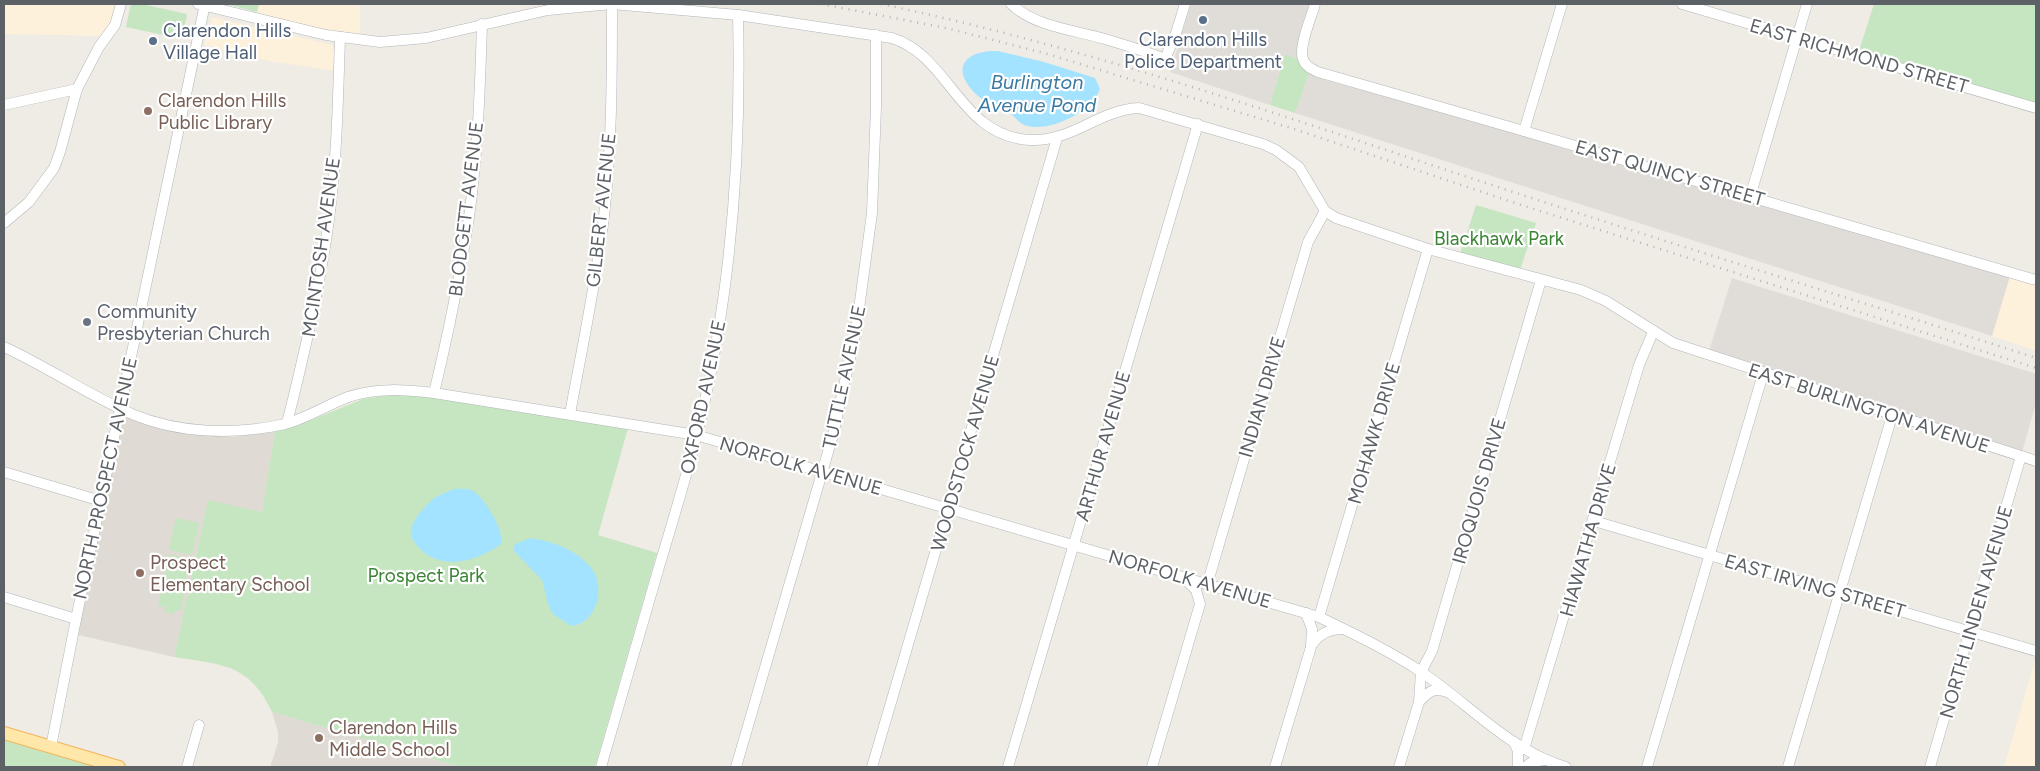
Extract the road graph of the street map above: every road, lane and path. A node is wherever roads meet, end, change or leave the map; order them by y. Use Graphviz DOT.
graph roads {
  1 [pos="121,4"];
  2 [pos="203,4"];
  3 [pos="612,4"];
  4 [pos="1012,4"];
  5 [pos="1185,4"];
  6 [pos="1316,4"];
  7 [pos="1562,4"];
  8 [pos="1682,4"];
  9 [pos="1807,4"];
  10 [pos="738,15"];
  11 [pos="482,24"];
  12 [pos="876,35"];
  13 [pos="340,38"];
  14 [pos="1797,38"];
  15 [pos="77,89"];
  16 [pos="4,105"];
  17 [pos="2036,108"];
  18 [pos="1198,124"];
  19 [pos="1524,130"];
  20 [pos="1058,138"];
  21 [pos="1750,197"];
  22 [pos="1325,211"];
  23 [pos="4,223"];
  24 [pos="1428,249"];
  25 [pos="1542,280"];
  26 [pos="2036,280"];
  27 [pos="1652,332"];
  28 [pos="4,347"];
  29 [pos="1763,374"];
  30 [pos="434,393"];
  31 [pos="120,408"];
  32 [pos="570,414"];
  33 [pos="1892,416"];
  34 [pos="287,423"];
  35 [pos="696,436"];
  36 [pos="2021,456"];
  37 [pos="2036,462"];
  38 [pos="4,472"];
  39 [pos="823,472"];
  40 [pos="101,501"];
  41 [pos="948,509"];
  42 [pos="1594,521"];
  43 [pos="1074,546"];
  44 [pos="1709,555"];
  45 [pos="1186,579"];
  46 [pos="1207,585"];
  47 [pos="1221,589"];
  48 [pos="1840,593"];
  49 [pos="4,597"];
  50 [pos="1200,604"];
  51 [pos="1306,613"];
  52 [pos="1320,617"];
  53 [pos="76,618"];
  54 [pos="1345,630"];
  55 [pos="1970,632"];
  56 [pos="1311,647"];
  57 [pos="2036,651"];
  58 [pos="1421,672"];
  59 [pos="1450,693"];
  60 [pos="1418,702"];
  61 [pos="199,725"];
  62 [pos="4,733"];
  63 [pos="1514,742"];
  64 [pos="51,747"];
  65 [pos="1524,749"];
  66 [pos="1544,760"];
  67 [pos="119,767"];
  68 [pos="187,767"];
  69 [pos="601,767"];
  70 [pos="736,767"];
  71 [pos="872,767"];
  72 [pos="1008,767"];
  73 [pos="1152,767"];
  74 [pos="1275,767"];
  75 [pos="1399,767"];
  76 [pos="1518,767"];
  77 [pos="1525,767"];
  78 [pos="1566,767"];
  79 [pos="1647,767"];
  80 [pos="1788,767"];
  81 [pos="1930,767"];
  1 -- 15 [label="street"];
  2 -- 13 [label="street"];
  2 -- 31 [label="street, NORTH PROSPECT AVENUE"];
  3 -- 10 [label="street"];
  3 -- 11 [label="street"];
  3 -- 32 [label="street, GILBERT AVENUE"];
  4 -- 5 [label="street"];
  6 -- 19 [label="street, EAST QUINCY STREET"];
  7 -- 19 [label="street"];
  8 -- 14 [label="street, EAST RICHMOND STREET"];
  9 -- 14 [label="street"];
  10 -- 12 [label="street"];
  10 -- 35 [label="street, OXFORD AVENUE"];
  11 -- 13 [label="street"];
  11 -- 30 [label="street, BLODGETT AVENUE"];
  12 -- 20 [label="street"];
  12 -- 39 [label="street, TUTTLE AVENUE"];
  13 -- 34 [label="street, MCINTOSH AVENUE"];
  14 -- 17 [label="street, EAST RICHMOND STREET"];
  14 -- 21 [label="street"];
  15 -- 16 [label="street"];
  15 -- 23 [label="street"];
  18 -- 20 [label="street"];
  18 -- 22 [label="street"];
  18 -- 43 [label="street, ARTHUR AVENUE"];
  19 -- 21 [label="street, EAST QUINCY STREET"];
  20 -- 41 [label="street, WOODSTOCK AVENUE"];
  21 -- 26 [label="street, EAST QUINCY STREET"];
  22 -- 24 [label="street, EAST BURLINGTON AVENUE"];
  22 -- 46 [label="street, INDIAN DRIVE"];
  24 -- 25 [label="street, EAST BURLINGTON AVENUE"];
  24 -- 52 [label="street, MOHAWK DRIVE"];
  25 -- 27 [label="street, EAST BURLINGTON AVENUE"];
  25 -- 58 [label="street, IROQUOIS DRIVE"];
  27 -- 29 [label="street, EAST BURLINGTON AVENUE"];
  27 -- 42 [label="street, HIAWATHA DRIVE"];
  28 -- 31 [label="street, NORFOLK AVENUE"];
  29 -- 33 [label="street, EAST BURLINGTON AVENUE"];
  29 -- 44 [label="street"];
  30 -- 32 [label="street, NORFOLK AVENUE"];
  30 -- 34 [label="street, NORFOLK AVENUE"];
  31 -- 34 [label="street, NORFOLK AVENUE"];
  31 -- 40 [label="street, NORTH PROSPECT AVENUE"];
  32 -- 35 [label="street, NORFOLK AVENUE"];
  33 -- 36 [label="street, EAST BURLINGTON AVENUE"];
  33 -- 48 [label="street"];
  35 -- 39 [label="street, NORFOLK AVENUE"];
  35 -- 69 [label="street, OXFORD AVENUE"];
  36 -- 37 [label="street, EAST BURLINGTON AVENUE"];
  36 -- 55 [label="street, NORTH LINDEN AVENUE"];
  38 -- 40 [label="street"];
  39 -- 41 [label="street, NORFOLK AVENUE"];
  39 -- 70 [label="street, TUTTLE AVENUE"];
  40 -- 53 [label="street, NORTH PROSPECT AVENUE"];
  41 -- 43 [label="street, NORFOLK AVENUE"];
  41 -- 71 [label="street, WOODSTOCK AVENUE"];
  42 -- 44 [label="street, EAST IRVING STREET"];
  42 -- 65 [label="street, HIAWATHA DRIVE"];
  43 -- 45 [label="street, NORFOLK AVENUE"];
  43 -- 72 [label="street, ARTHUR AVENUE"];
  44 -- 48 [label="street, EAST IRVING STREET"];
  44 -- 79 [label="street"];
  45 -- 46 [label="street, NORFOLK AVENUE"];
  45 -- 50 [label="street"];
  46 -- 47 [label="street, NORFOLK AVENUE"];
  47 -- 50 [label="street"];
  47 -- 51 [label="street, NORFOLK AVENUE"];
  48 -- 55 [label="street, EAST IRVING STREET"];
  48 -- 80 [label="street"];
  49 -- 53 [label="street"];
  50 -- 73 [label="street"];
  51 -- 52 [label="street, NORFOLK AVENUE"];
  51 -- 56 [label="street"];
  52 -- 54 [label="street, NORFOLK AVENUE"];
  53 -- 64 [label="street, NORTH PROSPECT AVENUE"];
  54 -- 56 [label="street"];
  54 -- 58 [label="street, NORFOLK AVENUE"];
  55 -- 57 [label="street, EAST IRVING STREET"];
  55 -- 81 [label="street, NORTH LINDEN AVENUE"];
  56 -- 74 [label="street"];
  58 -- 59 [label="street, NORFOLK AVENUE"];
  58 -- 60 [label="street, IROQUOIS DRIVE"];
  59 -- 60 [label="street"];
  59 -- 63 [label="street, NORFOLK AVENUE"];
  60 -- 75 [label="street, IROQUOIS DRIVE"];
  61 -- 68 [label="street"];
  62 -- 64 [label="main road"];
  63 -- 65 [label="street, NORFOLK AVENUE"];
  63 -- 76 [label="street"];
  64 -- 67 [label="main road"];
  65 -- 66 [label="street, NORFOLK AVENUE"];
  66 -- 77 [label="street"];
  66 -- 78 [label="street, NORFOLK AVENUE"];
}
